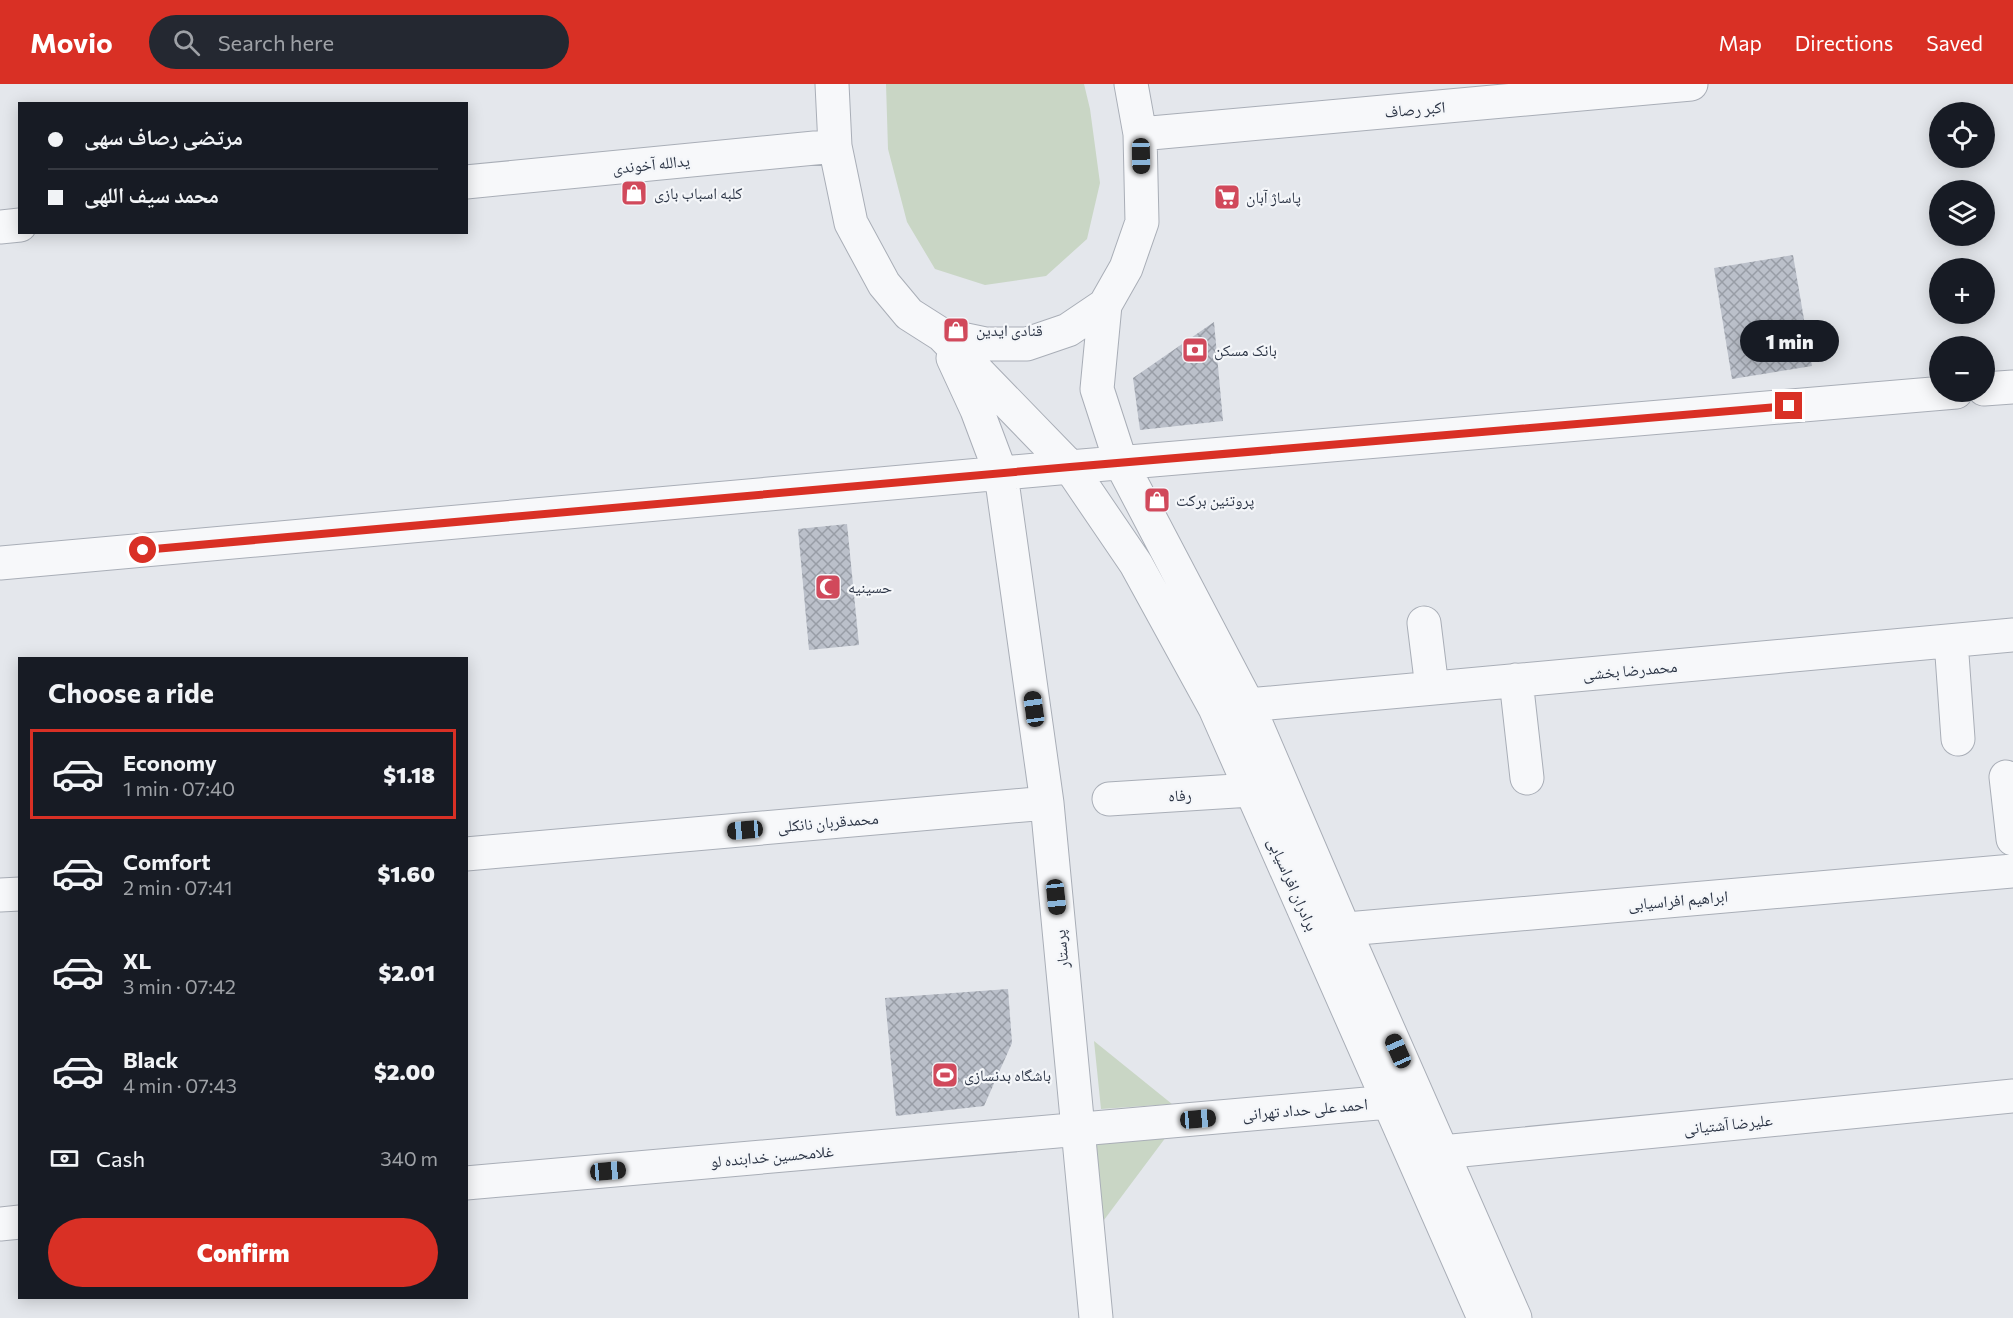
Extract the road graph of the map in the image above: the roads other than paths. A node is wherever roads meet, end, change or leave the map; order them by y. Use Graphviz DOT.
graph roads {
  1 [pos="832,84"];
  2 [pos="1131,84"];
  3 [pos="1690,84"];
  4 [pos="1504,93"];
  5 [pos="1140,134"];
  6 [pos="835,147"];
  7 [pos="468,182"];
  8 [pos="18,225"];
  9 [pos="0,227"];
  10 [pos="1106,305"];
  11 [pos="942,335"];
  12 [pos="2013,387"];
  13 [pos="1995,388"];
  14 [pos="1929,394"];
  15 [pos="1121,463"];
  16 [pos="1070,467"];
  17 [pos="1001,474"];
  18 [pos="0,563"];
  19 [pos="1424,623"];
  20 [pos="2013,635"];
  21 [pos="1951,640"];
  22 [pos="1516,680"];
  23 [pos="1432,688"];
  24 [pos="1248,705"];
  25 [pos="1958,740"];
  26 [pos="2006,777"];
  27 [pos="1527,778"];
  28 [pos="1266,787"];
  29 [pos="1109,799"];
  30 [pos="1047,803"];
  31 [pos="2013,838"];
  32 [pos="468,854"];
  33 [pos="2013,871"];
  34 [pos="18,894"];
  35 [pos="0,896"];
  36 [pos="1329,931"];
  37 [pos="2013,1096"];
  38 [pos="1389,1102"];
  39 [pos="1078,1130"];
  40 [pos="1442,1152"];
  41 [pos="468,1183"];
  42 [pos="18,1222"];
  43 [pos="0,1224"];
  44 [pos="1096,1318"];
  45 [pos="1484,1318"];
  46 [pos="1515,1318"];
  1 -- 6 [label="street"];
  2 -- 5 [label="street"];
  3 -- 4 [label="street, اکبر رصاف"];
  4 -- 5 [label="street, اکبر رصاف"];
  5 -- 10 [label="street"];
  6 -- 7 [label="street, یدالله آخوندی"];
  6 -- 11 [label="street"];
  8 -- 9 [label="street"];
  10 -- 11 [label="street"];
  10 -- 15 [label="street, برادران افراسیابی"];
  11 -- 16 [label="street, برادران افراسیابی"];
  11 -- 17 [label="street, پرستار"];
  12 -- 13 [label="street"];
  14 -- 15 [label="street"];
  15 -- 16 [label="street"];
  15 -- 24 [label="street, برادران افراسیابی"];
  16 -- 17 [label="street"];
  16 -- 28 [label="street, برادران افراسیابی"];
  17 -- 18 [label="street"];
  17 -- 30 [label="street, پرستار"];
  19 -- 23 [label="street"];
  20 -- 21 [label="street, محمدرضا بخشی"];
  21 -- 22 [label="street, محمدرضا بخشی"];
  21 -- 25 [label="street"];
  22 -- 23 [label="street, محمدرضا بخشی"];
  22 -- 27 [label="street"];
  23 -- 24 [label="street, محمدرضا بخشی"];
  24 -- 28 [label="street, برادران افراسیابی"];
  26 -- 31 [label="street"];
  28 -- 29 [label="street, رفاه"];
  28 -- 36 [label="street, برادران افراسیابی"];
  30 -- 32 [label="street, محمدقربان نانکلی"];
  30 -- 39 [label="street, پرستار"];
  33 -- 36 [label="street, ابراهیم افراسیابی"];
  34 -- 35 [label="street"];
  36 -- 38 [label="street, برادران افراسیابی"];
  36 -- 40 [label="street, برادران افراسیابی"];
  37 -- 40 [label="street, علیرضا آشتیانی"];
  38 -- 39 [label="street, احمد علی حداد تهرانی"];
  38 -- 45 [label="street, برادران افراسیابی"];
  39 -- 41 [label="street, غلامحسین خدابنده لو"];
  39 -- 44 [label="street, پرستار"];
  40 -- 46 [label="street, برادران افراسیابی"];
  42 -- 43 [label="street"];
}
